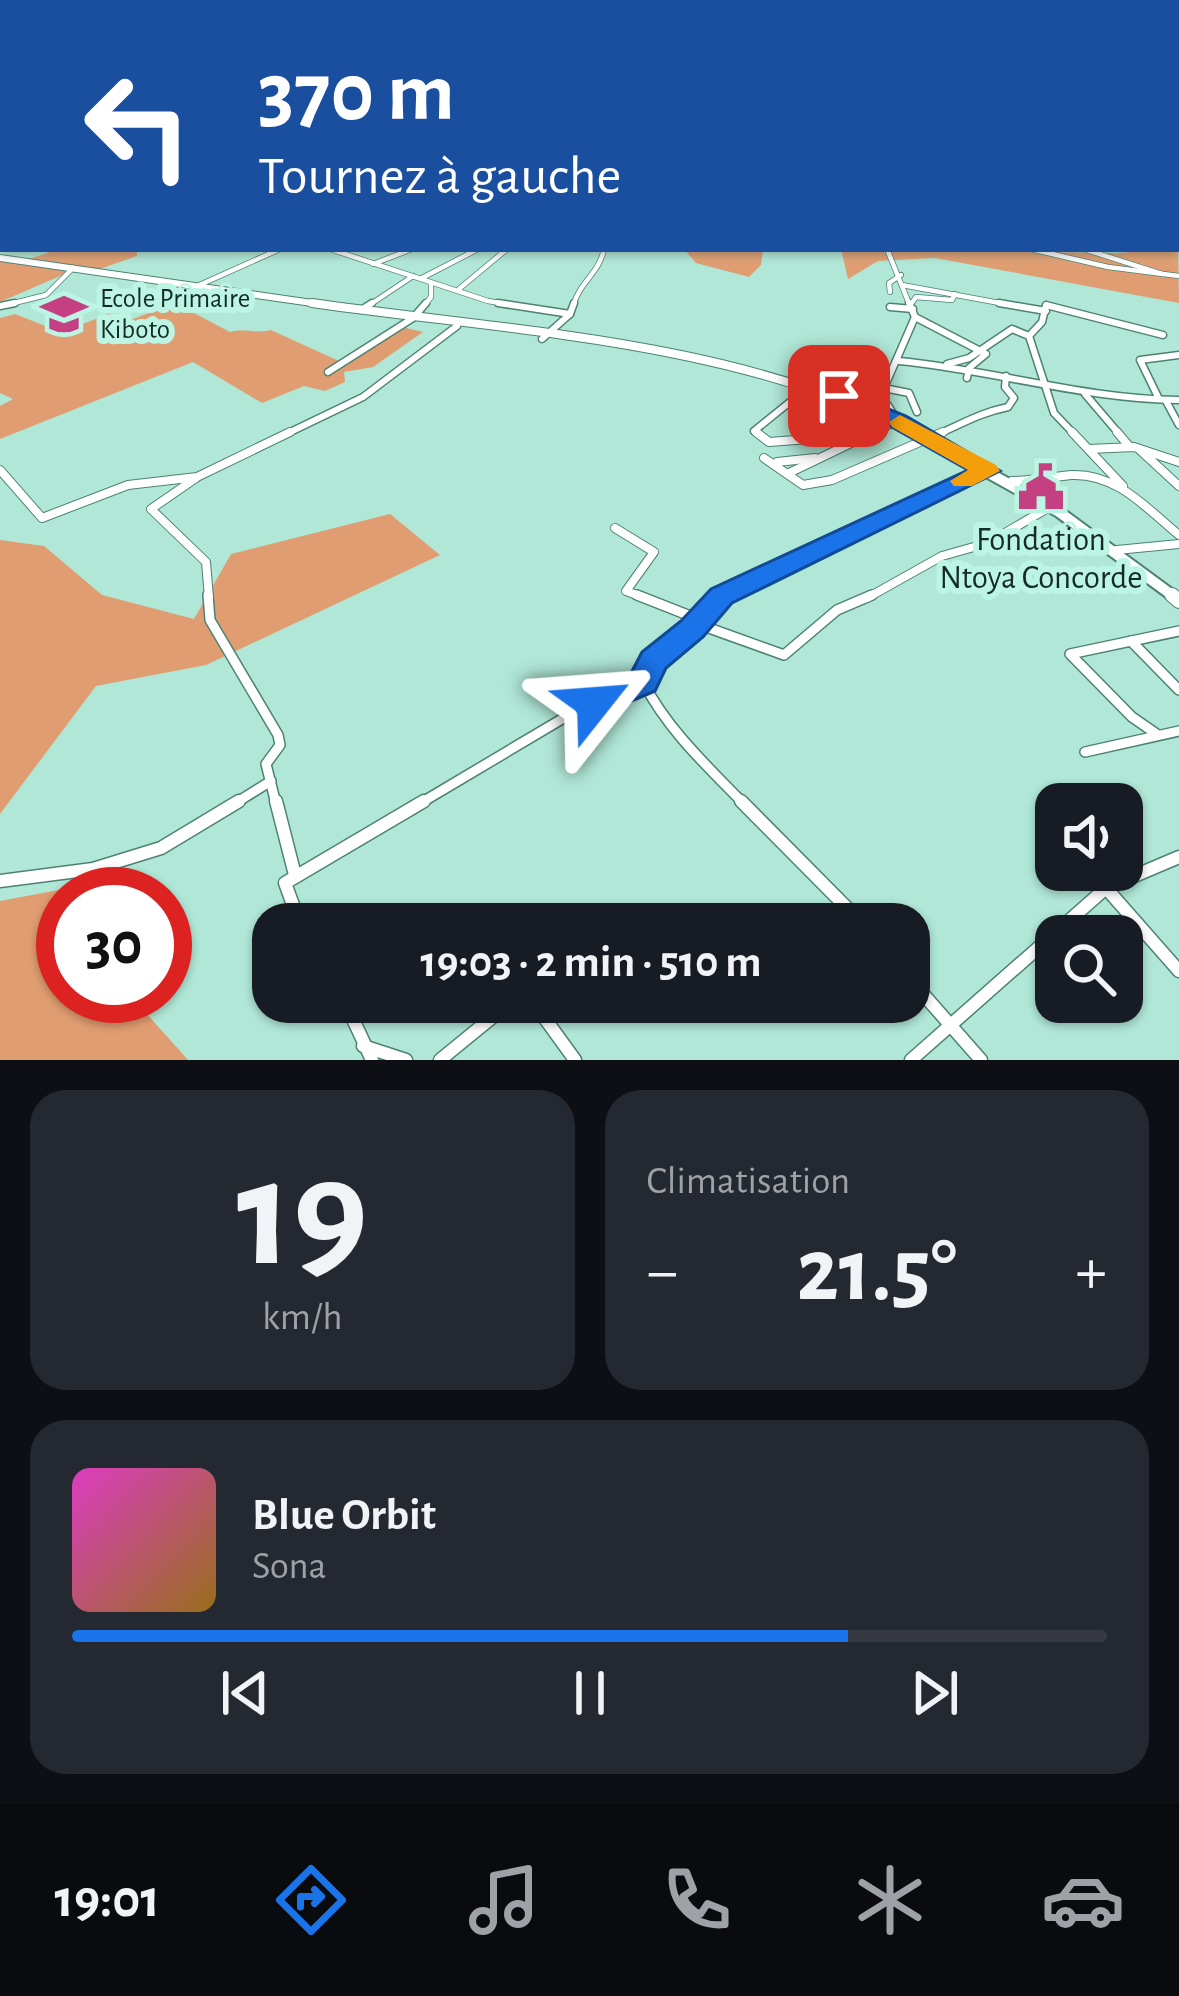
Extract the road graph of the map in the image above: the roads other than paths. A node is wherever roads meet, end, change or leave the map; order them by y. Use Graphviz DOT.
graph roads {
  1 [pos="272,252"];
  2 [pos="338,252"];
  3 [pos="404,252"];
  4 [pos="471,252"];
  5 [pos="503,252"];
  6 [pos="603,252"];
  7 [pos="889,252"];
  8 [pos="1049,252"];
  9 [pos="1094,252"];
  10 [pos="1106,252"];
  11 [pos="1101,254"];
  12 [pos="0,258"];
  13 [pos="372,265"];
  14 [pos="74,268"];
  15 [pos="901,275"];
  16 [pos="1163,275"];
  17 [pos="1179,276"];
  18 [pos="417,277"];
  19 [pos="430,282"];
  20 [pos="902,285"];
  21 [pos="194,287"];
  22 [pos="458,290"];
  23 [pos="890,292"];
  24 [pos="955,294"];
  25 [pos="0,306"];
  26 [pos="890,307"];
  27 [pos="913,310"];
  28 [pos="360,311"];
  29 [pos="1047,311"];
  30 [pos="570,314"];
  31 [pos="412,318"];
  32 [pos="458,326"];
  33 [pos="1163,334"];
  34 [pos="1029,336"];
  35 [pos="542,339"];
  36 [pos="977,350"];
  37 [pos="1179,356"];
  38 [pos="899,361"];
  39 [pos="945,365"];
  40 [pos="328,372"];
  41 [pos="968,373"];
  42 [pos="1006,376"];
  43 [pos="1042,384"];
  44 [pos="811,385"];
  45 [pos="884,388"];
  46 [pos="1085,394"];
  47 [pos="1162,399"];
  48 [pos="883,400"];
  49 [pos="1179,400"];
  50 [pos="868,407"];
  51 [pos="917,412"];
  52 [pos="898,421"];
  53 [pos="1179,424"];
  54 [pos="870,434"];
  55 [pos="929,438"];
  56 [pos="769,442"];
  57 [pos="1134,448"];
  58 [pos="1087,449"];
  59 [pos="835,451"];
  60 [pos="764,458"];
  61 [pos="1179,462"];
  62 [pos="0,470"];
  63 [pos="988,471"];
  64 [pos="789,473"];
  65 [pos="197,477"];
  66 [pos="1012,481"];
  67 [pos="1124,486"];
  68 [pos="1179,486"];
  69 [pos="1054,505"];
  70 [pos="615,528"];
  71 [pos="1179,540"];
  72 [pos="1117,550"];
  73 [pos="1179,601"];
  74 [pos="696,621"];
  75 [pos="1179,631"];
  76 [pos="1131,641"];
  77 [pos="643,682"];
  78 [pos="1179,690"];
  79 [pos="1179,730"];
  80 [pos="1157,735"];
  81 [pos="1085,752"];
  82 [pos="271,782"];
  83 [pos="1176,861"];
  84 [pos="1143,874"];
  85 [pos="296,875"];
  86 [pos="0,881"];
  87 [pos="1102,891"];
  88 [pos="1109,891"];
  89 [pos="289,903"];
  90 [pos="842,903"];
  91 [pos="1179,971"];
  92 [pos="930,1003"];
  93 [pos="354,1023"];
  94 [pos="485,1023"];
  95 [pos="548,1023"];
  96 [pos="947,1024"];
  97 [pos="368,1053"];
  98 [pos="406,1060"];
  99 [pos="440,1060"];
  100 [pos="575,1060"];
  101 [pos="911,1060"];
  102 [pos="981,1060"];
  1 -- 21 [label="street"];
  2 -- 13 [label="street"];
  3 -- 13 [label="street"];
  4 -- 18 [label="street"];
  5 -- 22 [label="street"];
  6 -- 30 [label="street"];
  7 -- 15 [label="street"];
  8 -- 16 [label="street"];
  9 -- 11 [label="street"];
  10 -- 11 [label="street"];
  11 -- 16 [label="street"];
  12 -- 14 [label="street"];
  13 -- 18 [label="street"];
  14 -- 21 [label="street"];
  14 -- 25 [label="street"];
  15 -- 20 [label="street"];
  15 -- 23 [label="street"];
  16 -- 17 [label="street"];
  18 -- 19 [label="street"];
  18 -- 28 [label="street"];
  19 -- 22 [label="street"];
  19 -- 31 [label="street"];
  20 -- 24 [label="street"];
  20 -- 27 [label="street"];
  21 -- 28 [label="street"];
  22 -- 30 [label="street"];
  24 -- 27 [label="street"];
  24 -- 29 [label="street"];
  26 -- 27 [label="street"];
  27 -- 36 [label="street"];
  27 -- 38 [label="street"];
  28 -- 31 [label="street"];
  29 -- 33 [label="street"];
  29 -- 34 [label="street"];
  30 -- 35 [label="street"];
  31 -- 32 [label="street"];
  31 -- 40 [label="street"];
  32 -- 35 [label="street"];
  32 -- 65 [label="street"];
  34 -- 36 [label="street"];
  34 -- 43 [label="street"];
  35 -- 44 [label="street"];
  36 -- 39 [label="street"];
  36 -- 41 [label="street"];
  37 -- 47 [label="street"];
  38 -- 39 [label="street"];
  38 -- 45 [label="street"];
  39 -- 41 [label="street"];
  41 -- 42 [label="street"];
  42 -- 43 [label="street"];
  42 -- 55 [label="street"];
  43 -- 46 [label="street"];
  43 -- 58 [label="street"];
  44 -- 50 [label="street"];
  44 -- 56 [label="street"];
  45 -- 48 [label="street"];
  45 -- 51 [label="street"];
  46 -- 47 [label="street"];
  46 -- 57 [label="street"];
  47 -- 49 [label="street"];
  47 -- 53 [label="street"];
  48 -- 50 [label="street"];
  48 -- 52 [label="street"];
  50 -- 52 [label="street"];
  52 -- 54 [label="street"];
  52 -- 55 [label="street"];
  54 -- 56 [label="street"];
  54 -- 59 [label="street"];
  55 -- 63 [label="street"];
  55 -- 64 [label="street"];
  56 -- 60 [label="street"];
  57 -- 58 [label="street"];
  57 -- 61 [label="street"];
  57 -- 68 [label="street"];
  58 -- 67 [label="street"];
  59 -- 60 [label="street"];
  59 -- 64 [label="street"];
  60 -- 64 [label="street"];
  62 -- 65 [label="street"];
  63 -- 66 [label="street"];
  63 -- 74 [label="street"];
  65 -- 82 [label="street"];
  66 -- 67 [label="street"];
  66 -- 69 [label="street"];
  67 -- 71 [label="street"];
  69 -- 72 [label="street"];
  69 -- 74 [label="street"];
  70 -- 74 [label="street"];
  71 -- 72 [label="street"];
  72 -- 73 [label="street"];
  74 -- 77 [label="street"];
  75 -- 76 [label="street"];
  76 -- 78 [label="street"];
  76 -- 80 [label="street"];
  77 -- 85 [label="street"];
  77 -- 90 [label="street"];
  79 -- 80 [label="street"];
  80 -- 81 [label="street"];
  82 -- 85 [label="street"];
  82 -- 86 [label="street"];
  83 -- 84 [label="street"];
  85 -- 89 [label="street"];
  87 -- 96 [label="street"];
  88 -- 91 [label="street"];
  92 -- 96 [label="street"];
  93 -- 97 [label="street"];
  94 -- 99 [label="street"];
  95 -- 100 [label="street"];
  96 -- 101 [label="street"];
  96 -- 102 [label="street"];
  97 -- 98 [label="street"];
}
